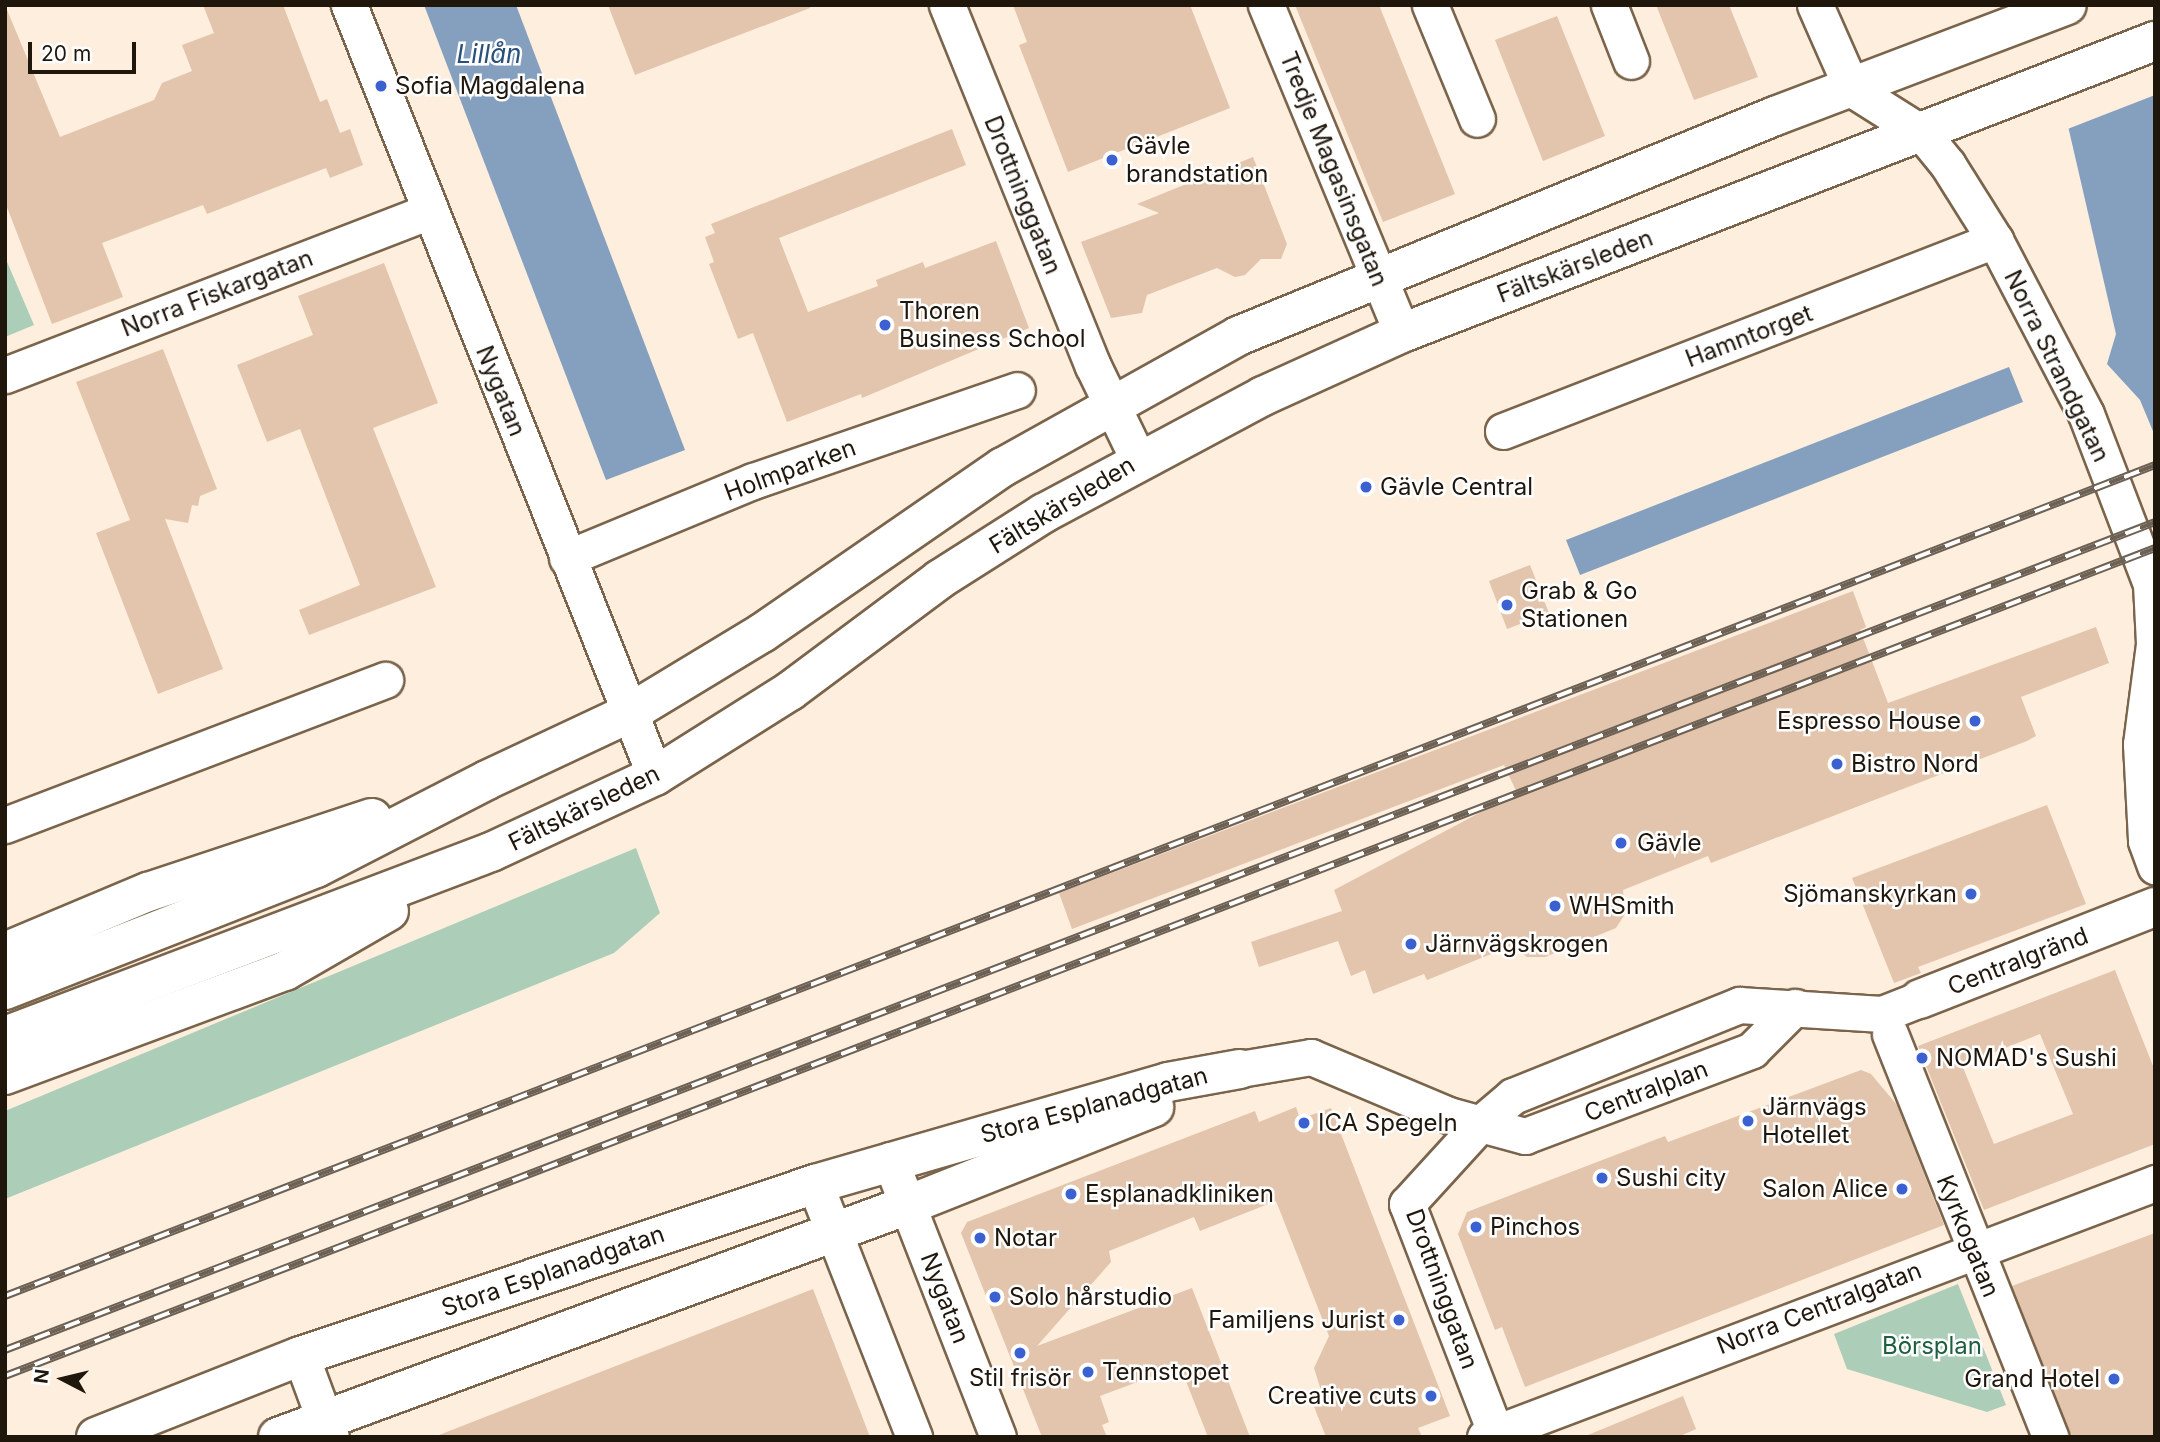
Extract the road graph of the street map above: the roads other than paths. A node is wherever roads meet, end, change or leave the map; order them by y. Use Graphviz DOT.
graph roads {
  1 [pos="349,5"];
  2 [pos="947,5"];
  3 [pos="1266,5"];
  4 [pos="1430,5"];
  5 [pos="1609,5"];
  6 [pos="1815,5"];
  7 [pos="2067,5"];
  8 [pos="2155,41"];
  9 [pos="1631,61"];
  10 [pos="1852,89"];
  11 [pos="1477,119"];
  12 [pos="1922,133"];
  13 [pos="430,211"];
  14 [pos="1995,240"];
  15 [pos="1377,276"];
  16 [pos="1402,333"];
  17 [pos="5,375"];
  18 [pos="1017,390"];
  19 [pos="1110,405"];
  20 [pos="1503,431"];
  21 [pos="1138,459"];
  22 [pos="567,558"];
  23 [pos="385,680"];
  24 [pos="628,714"];
  25 [pos="655,776"];
  26 [pos="487,780"];
  27 [pos="5,825"];
  28 [pos="491,852"];
  29 [pos="2155,866"];
  30 [pos="2155,907"];
  31 [pos="5,952"];
  32 [pos="5,990"];
  33 [pos="1920,999"];
  34 [pos="1795,1007"];
  35 [pos="1886,1024"];
  36 [pos="5,1036"];
  37 [pos="1240,1069"];
  38 [pos="5,1075"];
  39 [pos="1481,1123"];
  40 [pos="890,1160"];
  41 [pos="2155,1183"];
  42 [pos="815,1184"];
  43 [pos="908,1205"];
  44 [pos="834,1231"];
  45 [pos="1972,1249"];
  46 [pos="301,1356"];
  47 [pos="328,1428"];
  48 [pos="1493,1435"];
  49 [pos="96,1437"];
  50 [pos="278,1437"];
  51 [pos="914,1437"];
  52 [pos="998,1437"];
  53 [pos="2050,1437"];
  1 -- 13 [label="street, Nygatan"];
  2 -- 19 [label="street, Drottninggatan"];
  3 -- 15 [label="street, Tredje Magasinsgatan"];
  4 -- 11 [label="street"];
  5 -- 9 [label="street"];
  6 -- 10 [label="street"];
  7 -- 10 [label="main road"];
  8 -- 12 [label="main road, Fältskärsleden"];
  10 -- 12 [label="street"];
  10 -- 15 [label="main road"];
  12 -- 14 [label="street, Norra Strandgatan"];
  12 -- 16 [label="main road, Fältskärsleden"];
  13 -- 17 [label="street, Norra Fiskargatan"];
  13 -- 22 [label="street, Nygatan"];
  14 -- 20 [label="street, Hamntorget"];
  14 -- 29 [label="street, Norra Strandgatan"];
  15 -- 16 [label="street, Tredje Magasinsgatan"];
  15 -- 19 [label="main road"];
  16 -- 21 [label="main road, Fältskärsleden"];
  18 -- 22 [label="street, Holmparken"];
  19 -- 21 [label="street, Drottninggatan"];
  19 -- 24 [label="main road"];
  21 -- 25 [label="main road, Fältskärsleden"];
  22 -- 24 [label="street, Nygatan"];
  23 -- 27 [label="street"];
  24 -- 25 [label="street, Nygatan"];
  24 -- 26 [label="main road"];
  25 -- 28 [label="main road, Fältskärsleden"];
  26 -- 31 [label="main road"];
  26 -- 32 [label="main road"];
  28 -- 36 [label="main road, Fältskärsleden"];
  28 -- 38 [label="main road"];
  30 -- 33 [label="main road, Centralgränd"];
  33 -- 35 [label="street, Centralgränd"];
  34 -- 35 [label="street, Centralplan"];
  34 -- 39 [label="street, Centralplan"];
  34 -- 39 [label="street, Centralplan"];
  35 -- 45 [label="street, Kyrkogatan"];
  37 -- 39 [label="street, Centralplan"];
  37 -- 40 [label="main road, Stora Esplanadgatan"];
  37 -- 43 [label="main road, Stora Esplanadgatan"];
  39 -- 48 [label="street, Drottninggatan"];
  40 -- 42 [label="main road, Stora Esplanadgatan"];
  40 -- 43 [label="street, Nygatan"];
  41 -- 45 [label="street, Norra Centralgatan"];
  42 -- 44 [label="street"];
  42 -- 46 [label="main road, Stora Esplanadgatan"];
  43 -- 44 [label="main road, Stora Esplanadgatan"];
  43 -- 52 [label="street, Nygatan"];
  44 -- 47 [label="main road, Stora Esplanadgatan"];
  44 -- 51 [label="street"];
  45 -- 48 [label="street, Norra Centralgatan"];
  45 -- 53 [label="street, Kyrkogatan"];
  46 -- 47 [label="street"];
  46 -- 49 [label="main road, Stora Esplanadgatan"];
  47 -- 50 [label="main road, Stora Esplanadgatan"];
}
